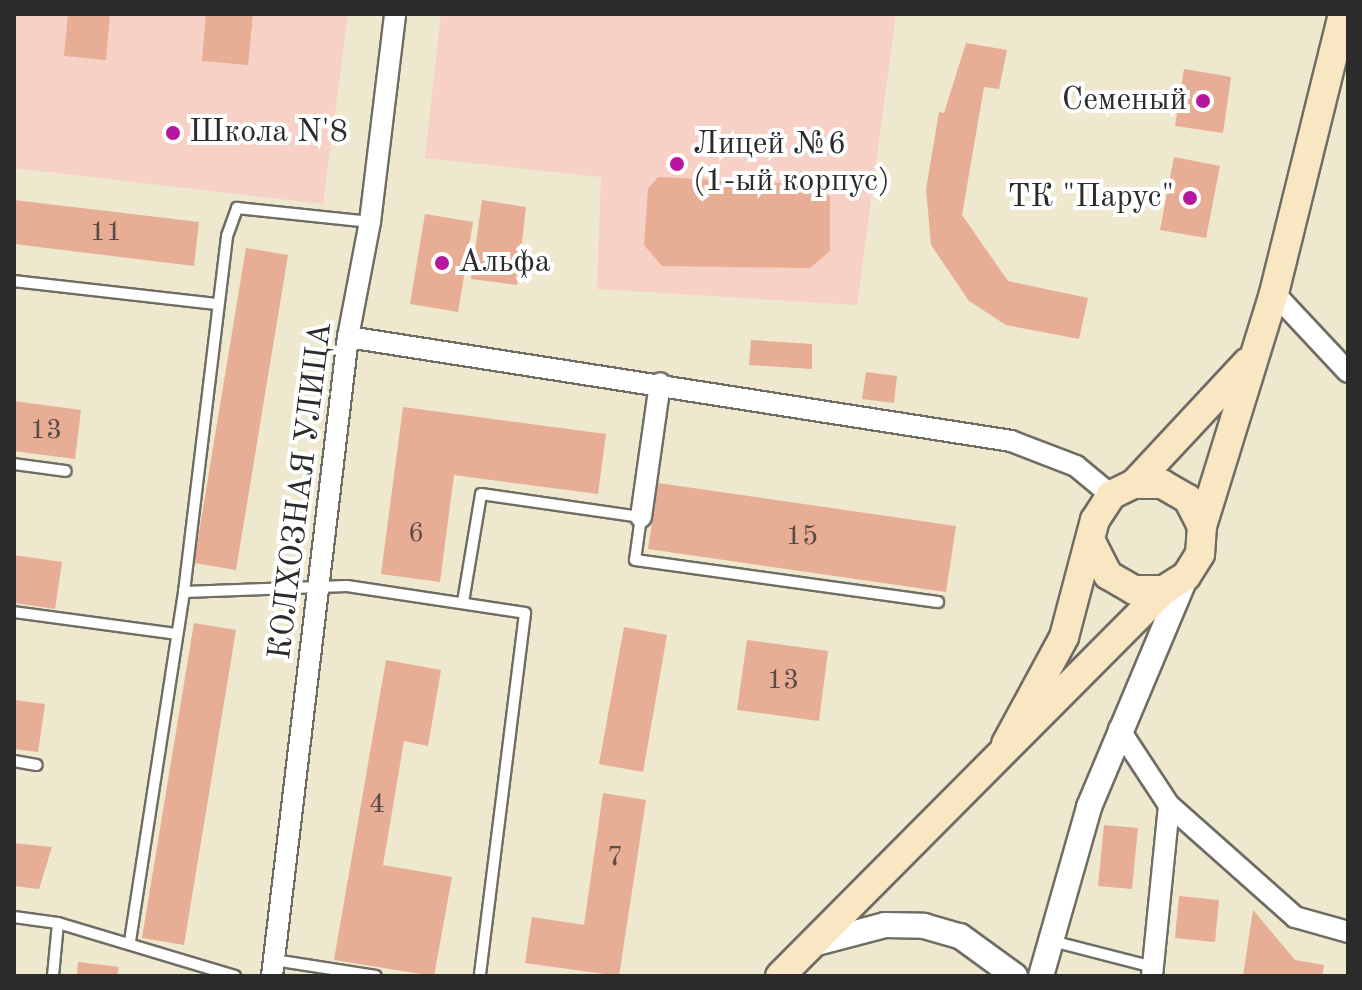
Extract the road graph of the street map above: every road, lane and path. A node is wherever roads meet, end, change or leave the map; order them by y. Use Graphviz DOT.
graph roads {
  1 [pos="395,14"];
  2 [pos="1343,14"];
  3 [pos="370,222"];
  4 [pos="14,281"];
  5 [pos="1274,293"];
  6 [pos="216,304"];
  7 [pos="348,337"];
  8 [pos="1253,356"];
  9 [pos="1348,372"];
  10 [pos="660,383"];
  11 [pos="14,464"];
  12 [pos="66,471"];
  13 [pos="1122,490"];
  14 [pos="641,517"];
  15 [pos="1202,526"];
  16 [pos="1093,545"];
  17 [pos="1175,583"];
  18 [pos="322,589"];
  19 [pos="184,592"];
  20 [pos="463,602"];
  21 [pos="938,602"];
  22 [pos="14,612"];
  23 [pos="177,634"];
  24 [pos="1119,729"];
  25 [pos="1006,744"];
  26 [pos="14,761"];
  27 [pos="37,765"];
  28 [pos="1169,805"];
  29 [pos="14,917"];
  30 [pos="58,923"];
  31 [pos="1348,932"];
  32 [pos="1050,940"];
  33 [pos="130,941"];
  34 [pos="817,943"];
  35 [pos="273,968"];
  36 [pos="1152,972"];
  37 [pos="53,976"];
  38 [pos="235,976"];
  39 [pos="376,976"];
  40 [pos="480,976"];
  41 [pos="780,976"];
  42 [pos="1015,976"];
  43 [pos="1041,976"];
  1 -- 3 [label="street, КОЛХОЗНАЯ УЛИЦА"];
  2 -- 5 [label="main road"];
  3 -- 6 [label="lane"];
  3 -- 7 [label="street, КОЛХОЗНАЯ УЛИЦА"];
  4 -- 6 [label="lane"];
  5 -- 8 [label="main road"];
  5 -- 9 [label="street"];
  6 -- 19 [label="lane"];
  7 -- 10 [label="street"];
  7 -- 18 [label="street, КОЛХОЗНАЯ УЛИЦА"];
  8 -- 13 [label="main road"];
  8 -- 15 [label="main road"];
  10 -- 13 [label="street"];
  10 -- 14 [label="street"];
  11 -- 12 [label="lane"];
  13 -- 15 [label="main road"];
  13 -- 16 [label="main road"];
  14 -- 20 [label="lane"];
  14 -- 21 [label="lane"];
  15 -- 17 [label="main road"];
  16 -- 17 [label="main road"];
  16 -- 25 [label="main road"];
  17 -- 24 [label="street"];
  17 -- 25 [label="main road"];
  18 -- 19 [label="lane"];
  18 -- 20 [label="lane"];
  18 -- 35 [label="street, КОЛХОЗНАЯ УЛИЦА"];
  19 -- 23 [label="lane"];
  20 -- 40 [label="lane"];
  22 -- 23 [label="lane"];
  23 -- 33 [label="lane"];
  24 -- 28 [label="street"];
  24 -- 32 [label="street"];
  25 -- 34 [label="main road"];
  26 -- 27 [label="lane"];
  28 -- 31 [label="street"];
  28 -- 36 [label="street"];
  29 -- 30 [label="lane"];
  30 -- 33 [label="lane"];
  30 -- 37 [label="lane"];
  32 -- 36 [label="lane"];
  32 -- 43 [label="street"];
  33 -- 38 [label="lane"];
  34 -- 41 [label="main road"];
  34 -- 42 [label="street"];
  35 -- 39 [label="lane"];
}
